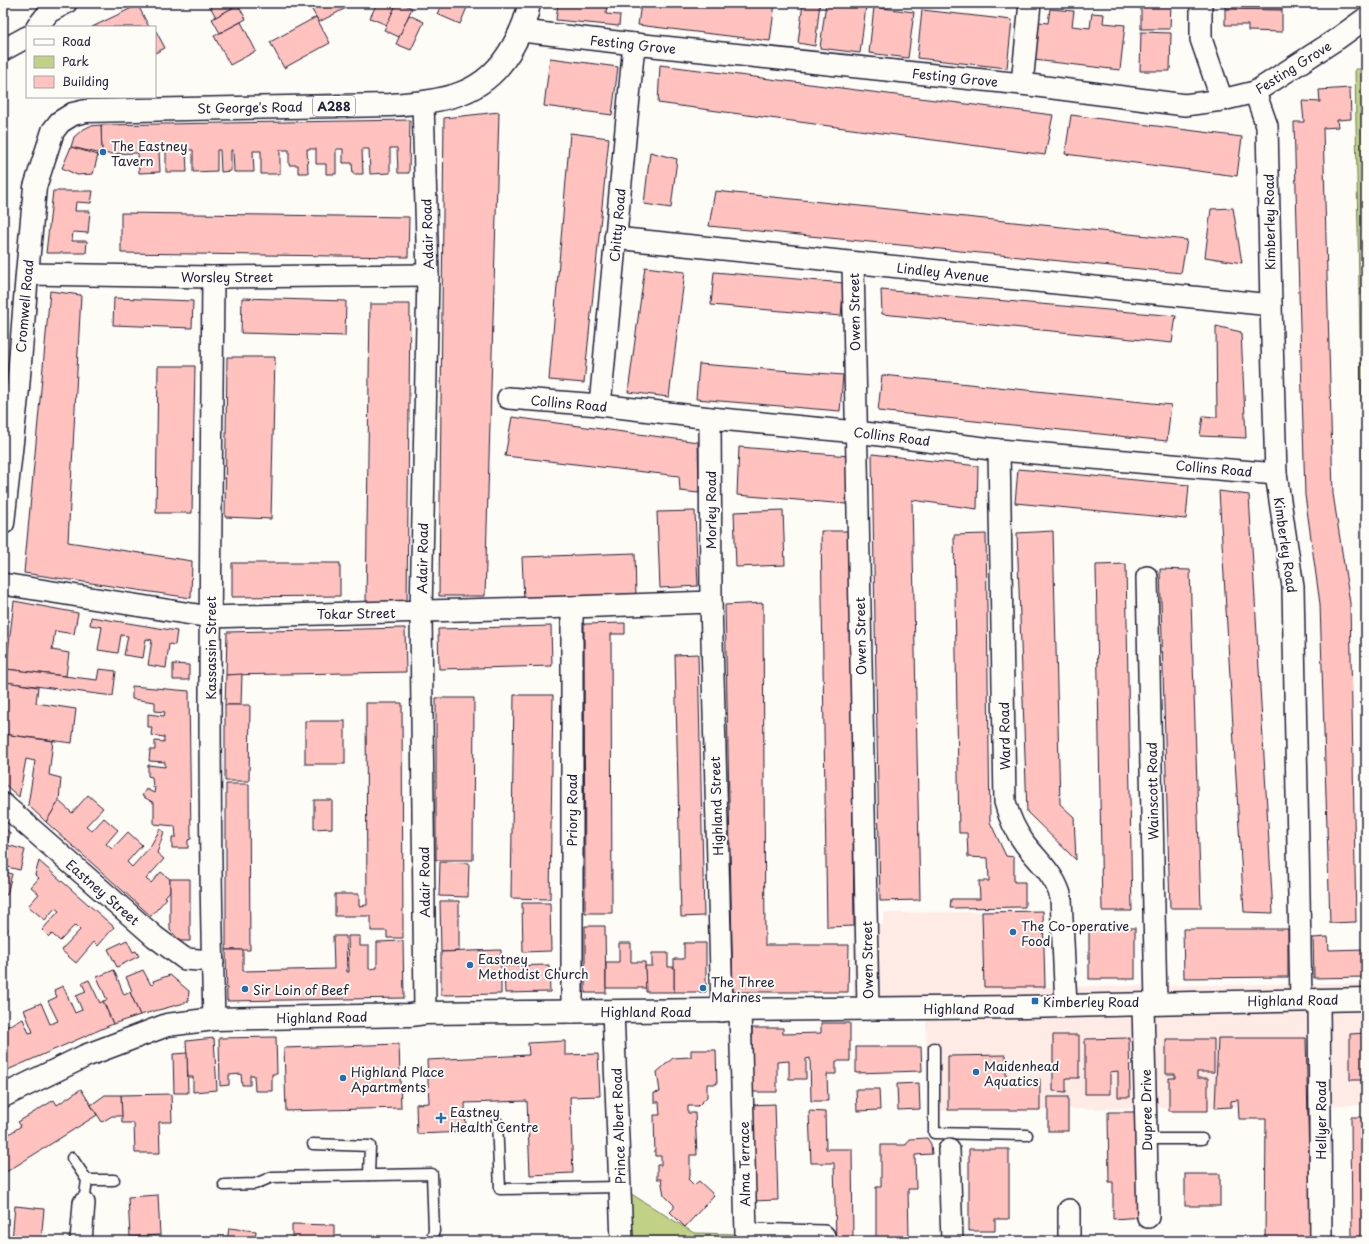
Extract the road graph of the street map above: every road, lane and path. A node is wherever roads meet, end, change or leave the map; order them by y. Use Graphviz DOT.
graph roads {
  1 [pos="66,3"];
  2 [pos="529,3"];
  3 [pos="1030,3"];
  4 [pos="1201,3"];
  5 [pos="1366,18"];
  6 [pos="38,26"];
  7 [pos="522,31"];
  8 [pos="26,38"];
  9 [pos="634,44"];
  10 [pos="3,50"];
  11 [pos="1022,84"];
  12 [pos="1255,92"];
  13 [pos="1222,100"];
  14 [pos="424,102"];
  15 [pos="86,111"];
  16 [pos="615,238"];
  17 [pos="853,263"];
  18 [pos="26,274"];
  19 [pos="428,275"];
  20 [pos="213,277"];
  21 [pos="1270,305"];
  22 [pos="508,398"];
  23 [pos="600,405"];
  24 [pos="710,418"];
  25 [pos="856,432"];
  26 [pos="999,450"];
  27 [pos="1276,474"];
  28 [pos="3,524"];
  29 [pos="1147,577"];
  30 [pos="3,584"];
  31 [pos="711,602"];
  32 [pos="572,607"];
  33 [pos="421,612"];
  34 [pos="210,617"];
  35 [pos="3,804"];
  36 [pos="213,960"];
  37 [pos="1366,999"];
  38 [pos="1310,1000"];
  39 [pos="1150,1004"];
  40 [pos="1066,1006"];
  41 [pos="868,1008"];
  42 [pos="731,1010"];
  43 [pos="613,1011"];
  44 [pos="572,1012"];
  45 [pos="425,1013"];
  46 [pos="214,1019"];
  47 [pos="934,1048"];
  48 [pos="6,1096"];
  49 [pos="497,1122"];
  50 [pos="1027,1135"];
  51 [pos="1146,1139"];
  52 [pos="1202,1139"];
  53 [pos="949,1141"];
  54 [pos="313,1144"];
  55 [pos="72,1158"];
  56 [pos="369,1175"];
  57 [pos="87,1180"];
  58 [pos="114,1180"];
  59 [pos="224,1185"];
  60 [pos="620,1187"];
  61 [pos="84,1203"];
  62 [pos="1069,1210"];
  63 [pos="1148,1216"];
  64 [pos="81,1241"];
  65 [pos="431,1241"];
  66 [pos="622,1241"];
  67 [pos="824,1241"];
  68 [pos="952,1241"];
  69 [pos="1069,1241"];
  70 [pos="1321,1241"];
  1 -- 6 [label="street"];
  2 -- 7 [label="main road, St George's Road / A288"];
  3 -- 11 [label="street"];
  4 -- 13 [label="street"];
  5 -- 12 [label="street, Festing Grove"];
  7 -- 9 [label="street, Festing Grove"];
  7 -- 14 [label="main road, St George's Road / A288"];
  8 -- 10 [label="street"];
  9 -- 11 [label="street, Festing Grove"];
  9 -- 16 [label="street, Chitty Road"];
  11 -- 13 [label="street, Festing Grove"];
  12 -- 13 [label="street, Festing Grove"];
  12 -- 21 [label="street, Kimberley Road"];
  14 -- 15 [label="main road, St George's Road / A288"];
  14 -- 19 [label="street, Adair Road"];
  15 -- 18 [label="main road, Cromwell Road / A288"];
  16 -- 17 [label="street, Lindley Avenue"];
  16 -- 23 [label="street, Chitty Road"];
  17 -- 21 [label="street, Lindley Avenue"];
  17 -- 25 [label="street, Owen Street"];
  18 -- 20 [label="street, Worsley Street"];
  18 -- 28 [label="main road, Cromwell Road / A288"];
  19 -- 20 [label="street, Worsley Street"];
  19 -- 33 [label="street, Adair Road"];
  20 -- 34 [label="street, Kassassin Street"];
  21 -- 27 [label="street, Kimberley Road"];
  22 -- 23 [label="street, Collins Road"];
  23 -- 24 [label="street, Collins Road"];
  24 -- 25 [label="street, Collins Road"];
  24 -- 31 [label="street, Morley Road"];
  25 -- 26 [label="street, Collins Road"];
  25 -- 41 [label="street, Owen Street"];
  26 -- 27 [label="street, Collins Road"];
  26 -- 40 [label="street, Ward Road"];
  27 -- 38 [label="street, Kimberley Road"];
  29 -- 39 [label="street, Wainscott Road"];
  30 -- 34 [label="street, Tokar Street"];
  31 -- 32 [label="street, Tokar Street"];
  31 -- 42 [label="street, Highland Street"];
  32 -- 33 [label="street, Tokar Street"];
  32 -- 44 [label="street, Priory Road"];
  33 -- 34 [label="street, Tokar Street"];
  33 -- 45 [label="street, Adair Road"];
  34 -- 36 [label="street, Kassassin Street"];
  35 -- 36 [label="street, Eastney Street"];
  36 -- 46 [label="street, Kassassin Street"];
  37 -- 38 [label="main road, Highland Road"];
  38 -- 39 [label="main road, Highland Road"];
  38 -- 70 [label="street, Hellyer Road"];
  39 -- 40 [label="main road, Highland Road"];
  39 -- 51 [label="street, Dupree Drive"];
  40 -- 41 [label="main road, Highland Road"];
  41 -- 42 [label="main road, Highland Road"];
  42 -- 43 [label="main road, Highland Road"];
  42 -- 67 [label="street, Alma Terrace"];
  43 -- 44 [label="main road, Highland Road"];
  43 -- 60 [label="street, Prince Albert Road"];
  44 -- 45 [label="main road, Highland Road"];
  45 -- 46 [label="main road, Highland Road"];
  46 -- 48 [label="main road, Highland Road"];
  47 -- 53 [label="lane"];
  49 -- 60 [label="lane"];
  50 -- 53 [label="lane"];
  51 -- 52 [label="lane"];
  51 -- 63 [label="street, Dupree Drive"];
  53 -- 68 [label="street"];
  54 -- 56 [label="lane"];
  55 -- 57 [label="lane"];
  56 -- 59 [label="lane"];
  56 -- 65 [label="lane"];
  57 -- 58 [label="lane"];
  57 -- 61 [label="lane"];
  60 -- 66 [label="street, Prince Albert Road"];
  61 -- 64 [label="street"];
  62 -- 69 [label="street"];
}
